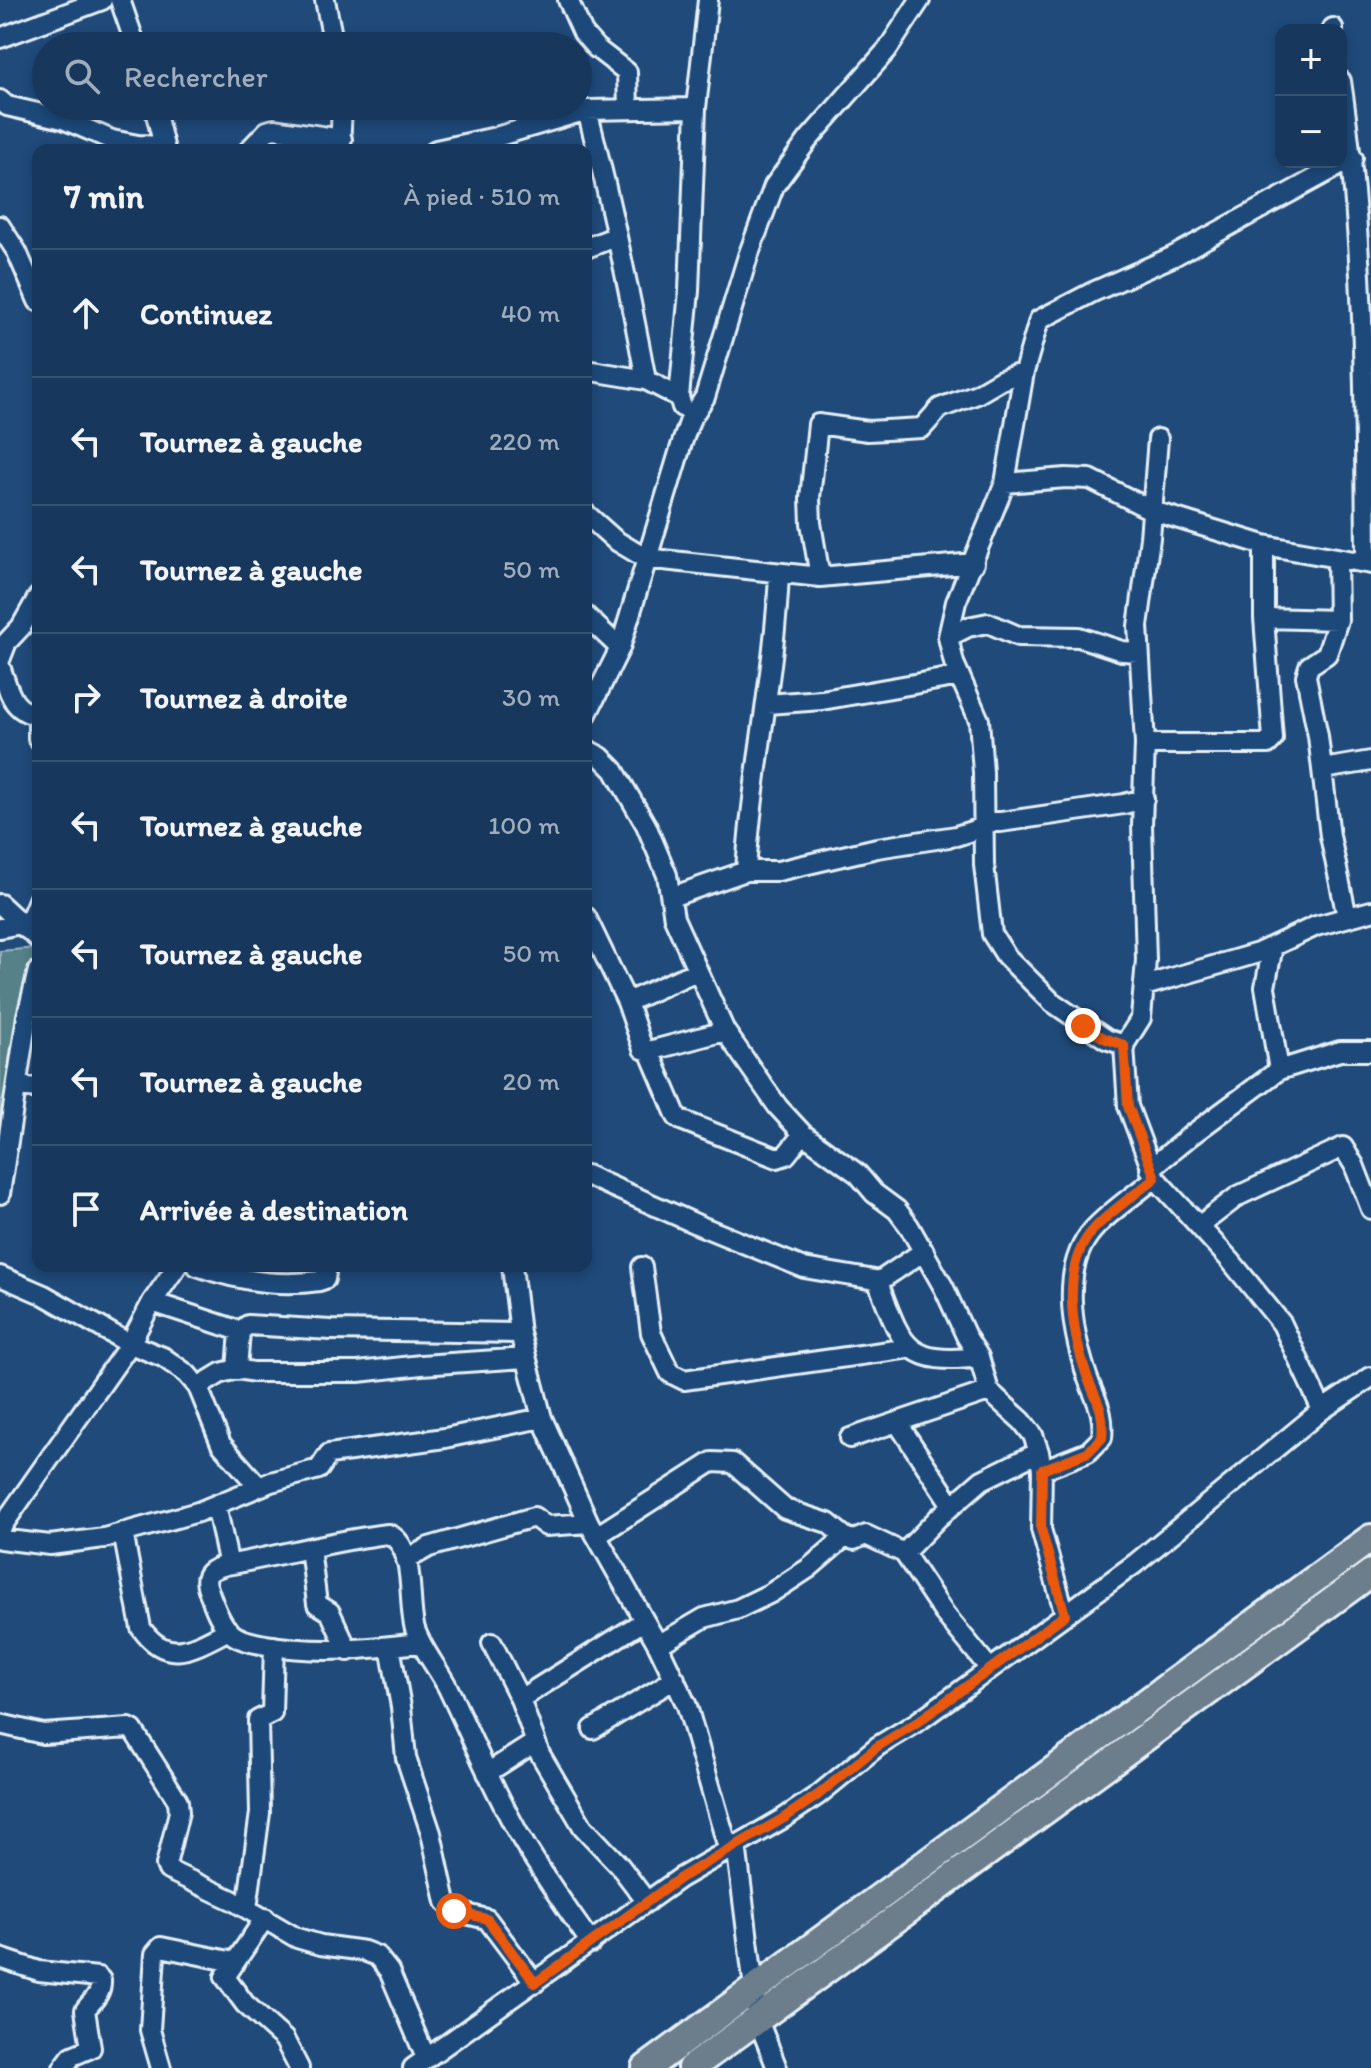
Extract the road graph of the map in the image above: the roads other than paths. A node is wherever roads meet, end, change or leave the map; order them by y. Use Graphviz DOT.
graph roads {
  1 [pos="102,0"];
  2 [pos="120,0"];
  3 [pos="325,0"];
  4 [pos="568,0"];
  5 [pos="708,0"];
  6 [pos="920,0"];
  7 [pos="131,32"];
  8 [pos="331,32"];
  9 [pos="585,32"];
  10 [pos="0,38"];
  11 [pos="592,43"];
  12 [pos="1343,96"];
  13 [pos="0,100"];
  14 [pos="696,108"];
  15 [pos="628,109"];
  16 [pos="592,110"];
  17 [pos="32,112"];
  18 [pos="65,120"];
  19 [pos="157,120"];
  20 [pos="342,120"];
  21 [pos="553,120"];
  22 [pos="590,120"];
  23 [pos="138,144"];
  24 [pos="163,144"];
  25 [pos="255,144"];
  26 [pos="341,144"];
  27 [pos="464,144"];
  28 [pos="1353,158"];
  29 [pos="0,226"];
  30 [pos="615,237"];
  31 [pos="592,246"];
  32 [pos="32,287"];
  33 [pos="1368,348"];
  34 [pos="592,371"];
  35 [pos="1024,372"];
  36 [pos="646,380"];
  37 [pos="679,397"];
  38 [pos="690,420"];
  39 [pos="1158,439"];
  40 [pos="1005,483"];
  41 [pos="1153,511"];
  42 [pos="592,519"];
  43 [pos="1264,545"];
  44 [pos="645,558"];
  45 [pos="1337,558"];
  46 [pos="974,563"];
  47 [pos="1368,564"];
  48 [pos="779,573"];
  49 [pos="820,577"];
  50 [pos="32,608"];
  51 [pos="1264,618"];
  52 [pos="1338,620"];
  53 [pos="592,622"];
  54 [pos="948,637"];
  55 [pos="620,648"];
  56 [pos="1138,652"];
  57 [pos="0,663"];
  58 [pos="960,676"];
  59 [pos="592,704"];
  60 [pos="767,704"];
  61 [pos="32,714"];
  62 [pos="1145,744"];
  63 [pos="592,752"];
  64 [pos="1371,761"];
  65 [pos="1323,769"];
  66 [pos="1144,799"];
  67 [pos="984,824"];
  68 [pos="746,871"];
  69 [pos="671,897"];
  70 [pos="0,904"];
  71 [pos="1371,911"];
  72 [pos="1347,917"];
  73 [pos="0,928"];
  74 [pos="592,929"];
  75 [pos="31,933"];
  76 [pos="1273,946"];
  77 [pos="697,971"];
  78 [pos="1144,986"];
  79 [pos="32,996"];
  80 [pos="627,1002"];
  81 [pos="725,1031"];
  82 [pos="1124,1045"];
  83 [pos="649,1051"];
  84 [pos="1369,1055"];
  85 [pos="1279,1070"];
  86 [pos="17,1086"];
  87 [pos="32,1087"];
  88 [pos="803,1134"];
  89 [pos="1152,1174"];
  90 [pos="592,1178"];
  91 [pos="0,1194"];
  92 [pos="1371,1209"];
  93 [pos="1199,1226"];
  94 [pos="924,1251"];
  95 [pos="642,1267"];
  96 [pos="173,1272"];
  97 [pos="216,1272"];
  98 [pos="326,1272"];
  99 [pos="513,1272"];
  100 [pos="0,1276"];
  101 [pos="878,1282"];
  102 [pos="152,1302"];
  103 [pos="240,1331"];
  104 [pos="520,1333"];
  105 [pos="130,1344"];
  106 [pos="910,1348"];
  107 [pos="979,1357"];
  108 [pos="526,1358"];
  109 [pos="237,1369"];
  110 [pos="1371,1377"];
  111 [pos="198,1387"];
  112 [pos="989,1391"];
  113 [pos="1322,1410"];
  114 [pos="542,1418"];
  115 [pos="897,1422"];
  116 [pos="850,1438"];
  117 [pos="1040,1461"];
  118 [pos="259,1487"];
  119 [pos="216,1505"];
  120 [pos="952,1505"];
  121 [pos="0,1529"];
  122 [pos="594,1529"];
  123 [pos="123,1532"];
  124 [pos="845,1537"];
  125 [pos="1371,1538"];
  126 [pos="0,1539"];
  127 [pos="310,1548"];
  128 [pos="904,1553"];
  129 [pos="406,1560"];
  130 [pos="226,1565"];
  131 [pos="1371,1573"];
  132 [pos="1065,1615"];
  133 [pos="644,1621"];
  134 [pos="229,1630"];
  135 [pos="420,1643"];
  136 [pos="492,1643"];
  137 [pos="658,1645"];
  138 [pos="274,1646"];
  139 [pos="390,1646"];
  140 [pos="348,1651"];
  141 [pos="990,1669"];
  142 [pos="675,1679"];
  143 [pos="520,1699"];
  144 [pos="0,1724"];
  145 [pos="593,1729"];
  146 [pos="534,1743"];
  147 [pos="487,1773"];
  148 [pos="732,1846"];
  149 [pos="647,1902"];
  150 [pos="247,1908"];
  151 [pos="265,1918"];
  152 [pos="591,1943"];
  153 [pos="0,1958"];
  154 [pos="234,1962"];
  155 [pos="535,1983"];
  156 [pos="754,1990"];
  157 [pos="758,2020"];
  158 [pos="420,2063"];
  159 [pos="63,2068"];
  160 [pos="161,2068"];
  161 [pos="299,2068"];
  162 [pos="646,2068"];
  163 [pos="691,2068"];
  164 [pos="777,2068"];
  1 -- 10 [label="street"];
  2 -- 7 [label="street"];
  3 -- 8 [label="street"];
  4 -- 9 [label="street"];
  5 -- 14 [label="street"];
  6 -- 38 [label="street"];
  11 -- 15 [label="street"];
  12 -- 28 [label="street"];
  13 -- 17 [label="street"];
  14 -- 15 [label="street"];
  14 -- 37 [label="street"];
  15 -- 16 [label="street"];
  18 -- 23 [label="street"];
  19 -- 24 [label="street"];
  20 -- 26 [label="street"];
  21 -- 27 [label="street"];
  22 -- 30 [label="street"];
  25 -- 26 [label="street"];
  28 -- 33 [label="street"];
  28 -- 35 [label="street"];
  29 -- 32 [label="street"];
  30 -- 31 [label="street"];
  30 -- 36 [label="street"];
  33 -- 47 [label="street"];
  34 -- 36 [label="street"];
  35 -- 40 [label="street"];
  35 -- 49 [label="street"];
  36 -- 37 [label="street"];
  37 -- 38 [label="street"];
  38 -- 44 [label="street"];
  39 -- 41 [label="street"];
  40 -- 41 [label="street"];
  40 -- 46 [label="street"];
  41 -- 43 [label="street"];
  41 -- 56 [label="street"];
  42 -- 44 [label="street"];
  43 -- 45 [label="street"];
  43 -- 51 [label="street"];
  44 -- 48 [label="street"];
  44 -- 55 [label="street"];
  45 -- 47 [label="street"];
  45 -- 52 [label="street"];
  46 -- 49 [label="street"];
  46 -- 54 [label="street"];
  48 -- 49 [label="street"];
  48 -- 60 [label="street"];
  50 -- 57 [label="street"];
  51 -- 52 [label="street"];
  51 -- 62 [label="street"];
  52 -- 65 [label="street"];
  53 -- 55 [label="street"];
  54 -- 56 [label="street"];
  54 -- 58 [label="street"];
  55 -- 59 [label="street"];
  56 -- 62 [label="street"];
  57 -- 61 [label="street"];
  58 -- 60 [label="street"];
  58 -- 67 [label="street"];
  60 -- 68 [label="street"];
  62 -- 66 [label="street"];
  63 -- 69 [label="street"];
  64 -- 65 [label="street"];
  65 -- 72 [label="street"];
  66 -- 67 [label="street"];
  66 -- 78 [label="street"];
  67 -- 68 [label="street"];
  67 -- 82 [label="street"];
  68 -- 69 [label="street"];
  69 -- 77 [label="street"];
  70 -- 75 [label="street"];
  71 -- 72 [label="street"];
  72 -- 76 [label="street"];
  73 -- 75 [label="street"];
  74 -- 80 [label="street"];
  76 -- 78 [label="street"];
  76 -- 85 [label="street"];
  77 -- 80 [label="street"];
  77 -- 81 [label="street"];
  78 -- 82 [label="street"];
  79 -- 86 [label="street"];
  80 -- 83 [label="street"];
  81 -- 83 [label="street"];
  81 -- 88 [label="street"];
  82 -- 89 [label="street"];
  83 -- 88 [label="street"];
  84 -- 85 [label="street"];
  85 -- 89 [label="street"];
  86 -- 87 [label="street"];
  86 -- 91 [label="street"];
  88 -- 94 [label="street"];
  89 -- 93 [label="street"];
  89 -- 117 [label="street"];
  90 -- 101 [label="street"];
  92 -- 93 [label="street"];
  93 -- 113 [label="street"];
  94 -- 101 [label="street"];
  94 -- 107 [label="street"];
  95 -- 106 [label="street"];
  96 -- 102 [label="street"];
  97 -- 98 [label="street"];
  99 -- 104 [label="street"];
  100 -- 105 [label="street"];
  101 -- 106 [label="street"];
  102 -- 103 [label="street"];
  102 -- 105 [label="street"];
  103 -- 104 [label="street"];
  103 -- 109 [label="street"];
  104 -- 108 [label="street"];
  105 -- 111 [label="street"];
  105 -- 121 [label="street"];
  106 -- 107 [label="street"];
  107 -- 112 [label="street"];
  108 -- 109 [label="street"];
  108 -- 114 [label="street"];
  109 -- 111 [label="street"];
  110 -- 113 [label="street"];
  111 -- 118 [label="street"];
  112 -- 115 [label="street"];
  112 -- 117 [label="street"];
  113 -- 132 [label="street"];
  114 -- 118 [label="street"];
  114 -- 122 [label="street"];
  115 -- 116 [label="street"];
  115 -- 120 [label="street"];
  117 -- 120 [label="street"];
  117 -- 132 [label="street"];
  118 -- 119 [label="street"];
  119 -- 123 [label="street"];
  119 -- 130 [label="street"];
  120 -- 128 [label="street"];
  122 -- 124 [label="street"];
  122 -- 129 [label="street"];
  122 -- 133 [label="street"];
  123 -- 126 [label="street"];
  123 -- 134 [label="street"];
  124 -- 128 [label="street"];
  124 -- 137 [label="street"];
  125 -- 156 [label="main road"];
  127 -- 129 [label="street"];
  127 -- 130 [label="street"];
  127 -- 140 [label="street"];
  128 -- 141 [label="street"];
  129 -- 135 [label="street"];
  130 -- 134 [label="street"];
  131 -- 157 [label="main road"];
  132 -- 141 [label="street"];
  133 -- 137 [label="street"];
  133 -- 143 [label="street"];
  134 -- 138 [label="street"];
  135 -- 139 [label="street"];
  135 -- 147 [label="street"];
  136 -- 143 [label="street"];
  137 -- 142 [label="street"];
  138 -- 140 [label="street"];
  138 -- 150 [label="street"];
  139 -- 140 [label="street"];
  139 -- 155 [label="street"];
  141 -- 148 [label="street"];
  142 -- 145 [label="street"];
  142 -- 148 [label="street"];
  143 -- 146 [label="street"];
  144 -- 150 [label="street"];
  146 -- 147 [label="street"];
  146 -- 149 [label="street"];
  147 -- 152 [label="street"];
  148 -- 149 [label="street"];
  148 -- 156 [label="street"];
  149 -- 152 [label="street"];
  150 -- 151 [label="street"];
  151 -- 154 [label="street"];
  151 -- 158 [label="street"];
  152 -- 155 [label="street"];
  153 -- 159 [label="street"];
  154 -- 160 [label="street"];
  154 -- 161 [label="street"];
  155 -- 158 [label="street"];
  156 -- 157 [label="street"];
  156 -- 162 [label="main road"];
  157 -- 163 [label="main road"];
  157 -- 164 [label="street"];
}
